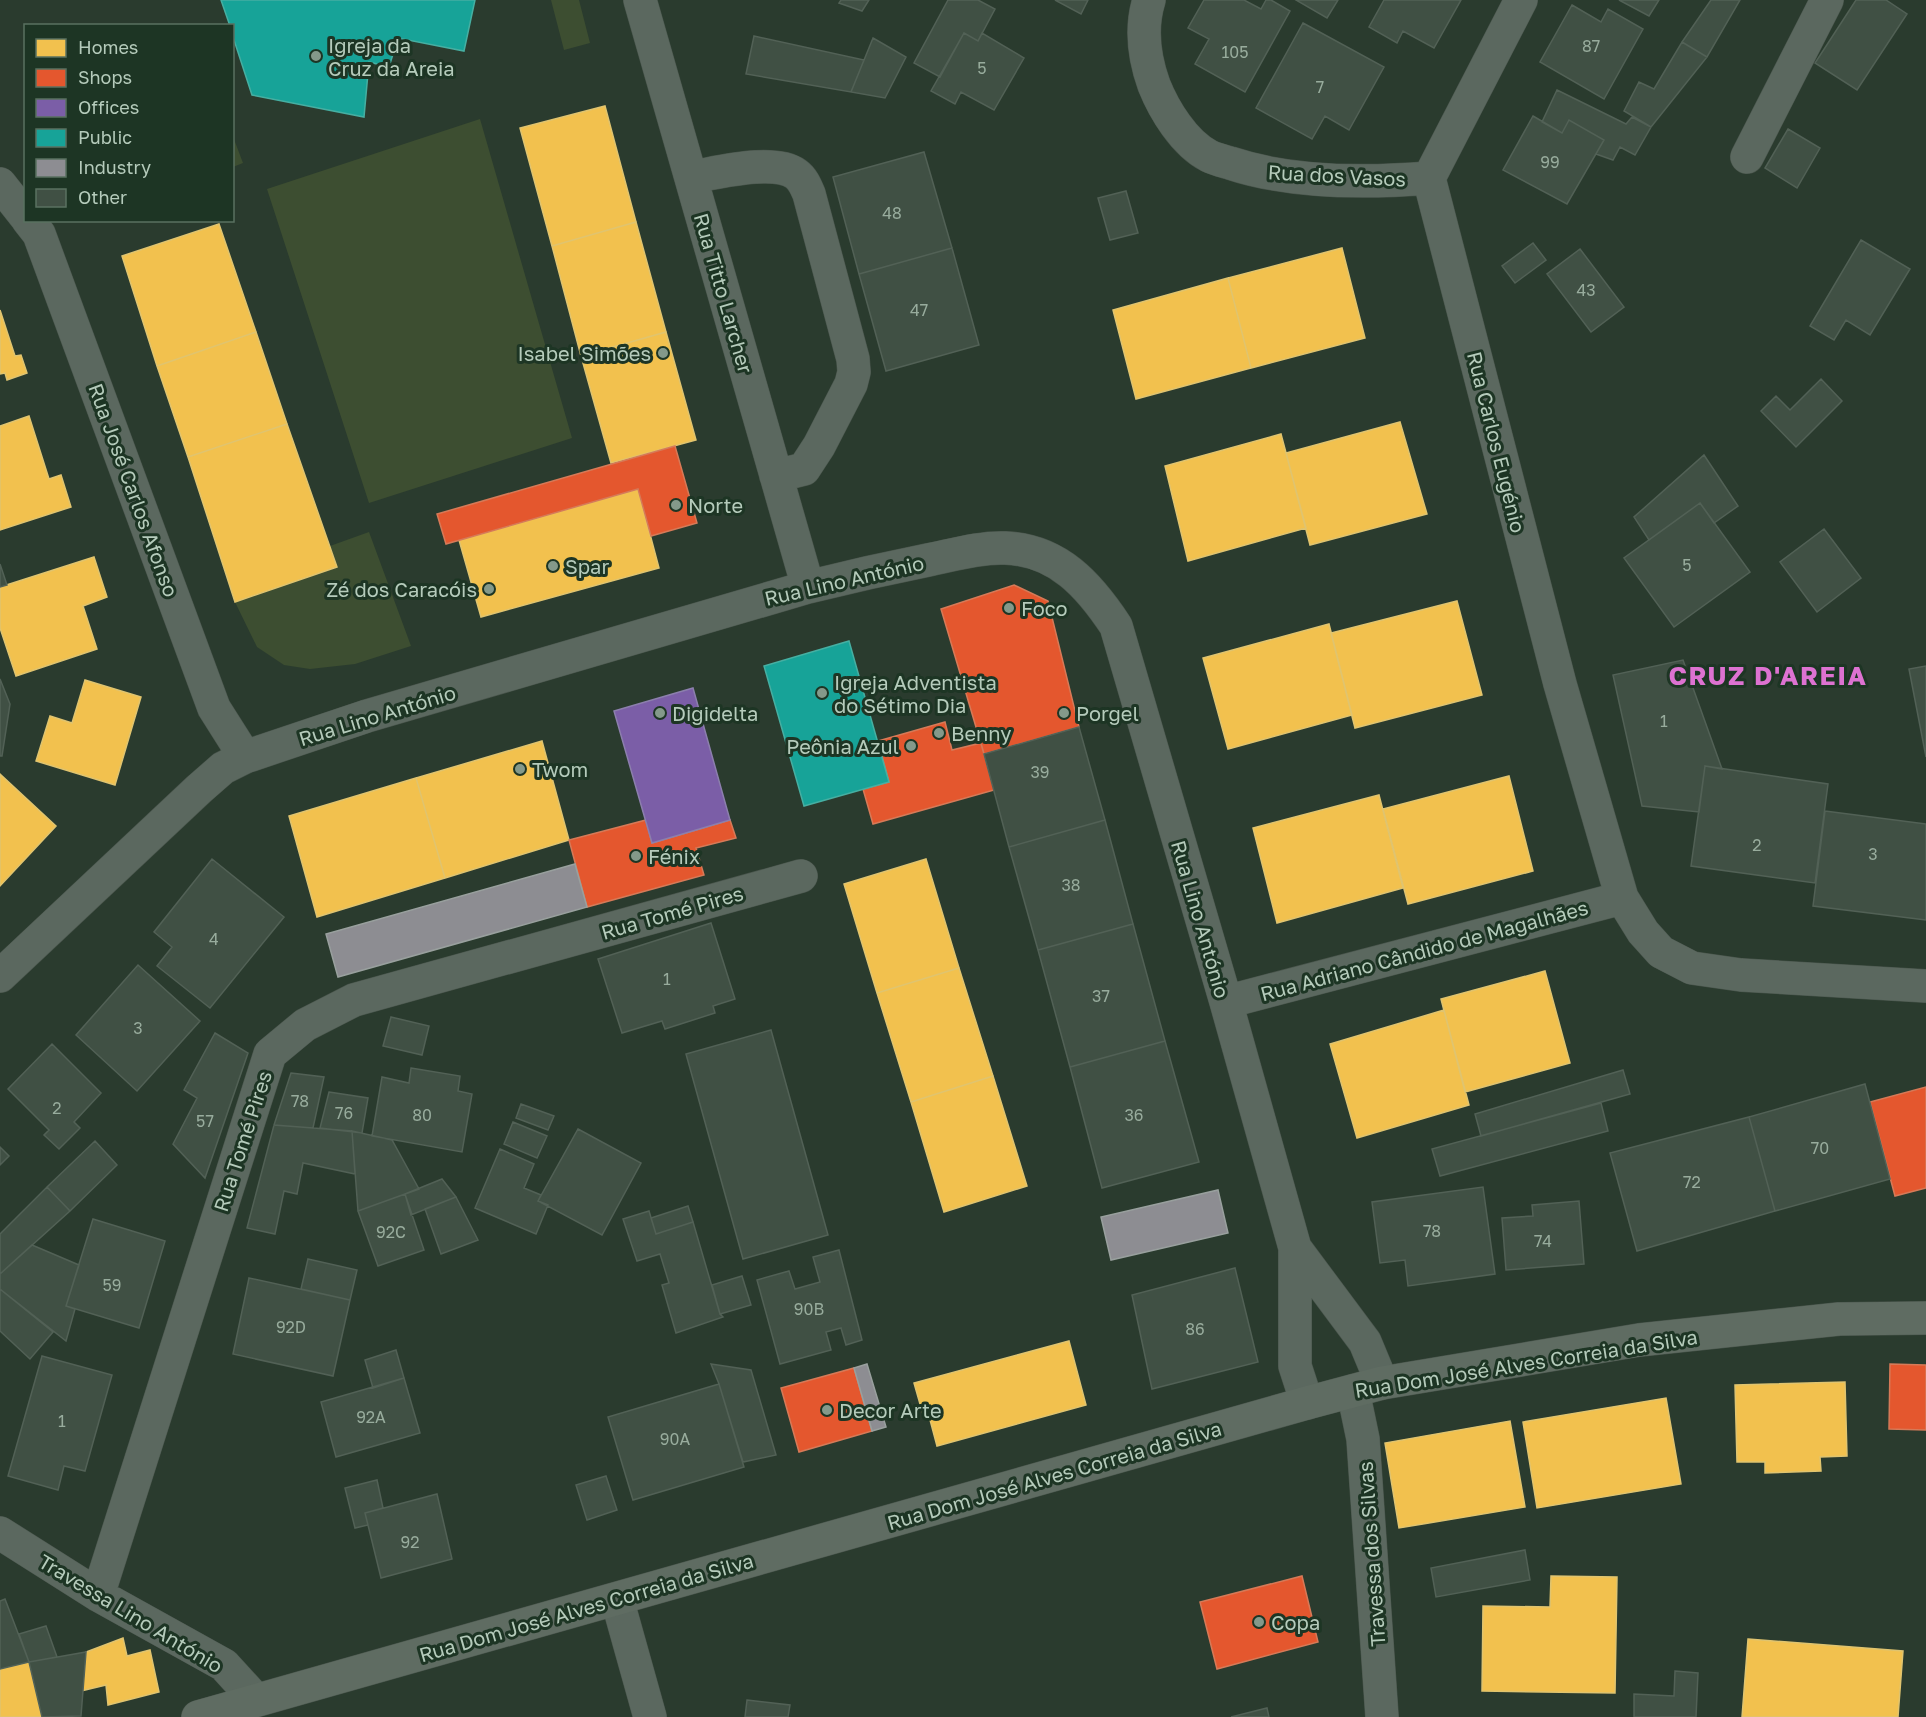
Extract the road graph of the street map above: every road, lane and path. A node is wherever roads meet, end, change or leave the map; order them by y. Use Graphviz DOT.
graph roads {
  1 [pos="640,0"];
  2 [pos="1149,0"];
  3 [pos="1521,0"];
  4 [pos="1827,0"];
  5 [pos="1747,157"];
  6 [pos="691,177"];
  7 [pos="1429,178"];
  8 [pos="0,184"];
  9 [pos="24,214"];
  10 [pos="30,222"];
  11 [pos="776,476"];
  12 [pos="808,587"];
  13 [pos="244,757"];
  14 [pos="801,876"];
  15 [pos="1622,898"];
  16 [pos="0,976"];
  17 [pos="1926,986"];
  18 [pos="1226,1002"];
  19 [pos="1295,1248"];
  20 [pos="1926,1318"];
  21 [pos="1368,1387"];
  22 [pos="1308,1403"];
  23 [pos="0,1533"];
  24 [pos="98,1595"];
  25 [pos="617,1599"];
  26 [pos="256,1700"];
  27 [pos="198,1717"];
  28 [pos="650,1717"];
  29 [pos="1382,1717"];
  1 -- 6 [label="street, Rua Titto Larcher"];
  2 -- 7 [label="street, Rua dos Vasos"];
  3 -- 7 [label="street"];
  4 -- 5 [label="street"];
  6 -- 11 [label="street, Rua Titto Larcher"];
  6 -- 11 [label="street"];
  7 -- 15 [label="street, Rua Carlos Eugénio"];
  8 -- 9 [label="street"];
  10 -- 13 [label="street, Rua José Carlos Afonso"];
  11 -- 12 [label="street, Rua Titto Larcher"];
  12 -- 13 [label="street, Rua Lino António"];
  12 -- 18 [label="street, Rua Lino António"];
  13 -- 16 [label="street, Rua Lino António"];
  14 -- 24 [label="street, Rua Tomé Pires"];
  15 -- 17 [label="street, Rua Carlos Eugénio"];
  15 -- 18 [label="street, Rua Adriano Cândido de Magalhães"];
  18 -- 19 [label="street, Rua Lino António"];
  19 -- 21 [label="street, Rua Lino António"];
  19 -- 22 [label="street, Rua Lino António"];
  20 -- 21 [label="main road, Rua Dom José Alves Correia da Silva"];
  21 -- 22 [label="main road, Rua Dom José Alves Correia da Silva"];
  21 -- 29 [label="street, Travessa dos Silvas"];
  22 -- 25 [label="main road, Rua Dom José Alves Correia da Silva"];
  23 -- 24 [label="street, Travessa Lino António"];
  24 -- 26 [label="street, Travessa Lino António"];
  25 -- 26 [label="main road, Rua Dom José Alves Correia da Silva"];
  25 -- 28 [label="street"];
  26 -- 27 [label="main road, Rua Dom José Alves Correia da Silva"];
}
